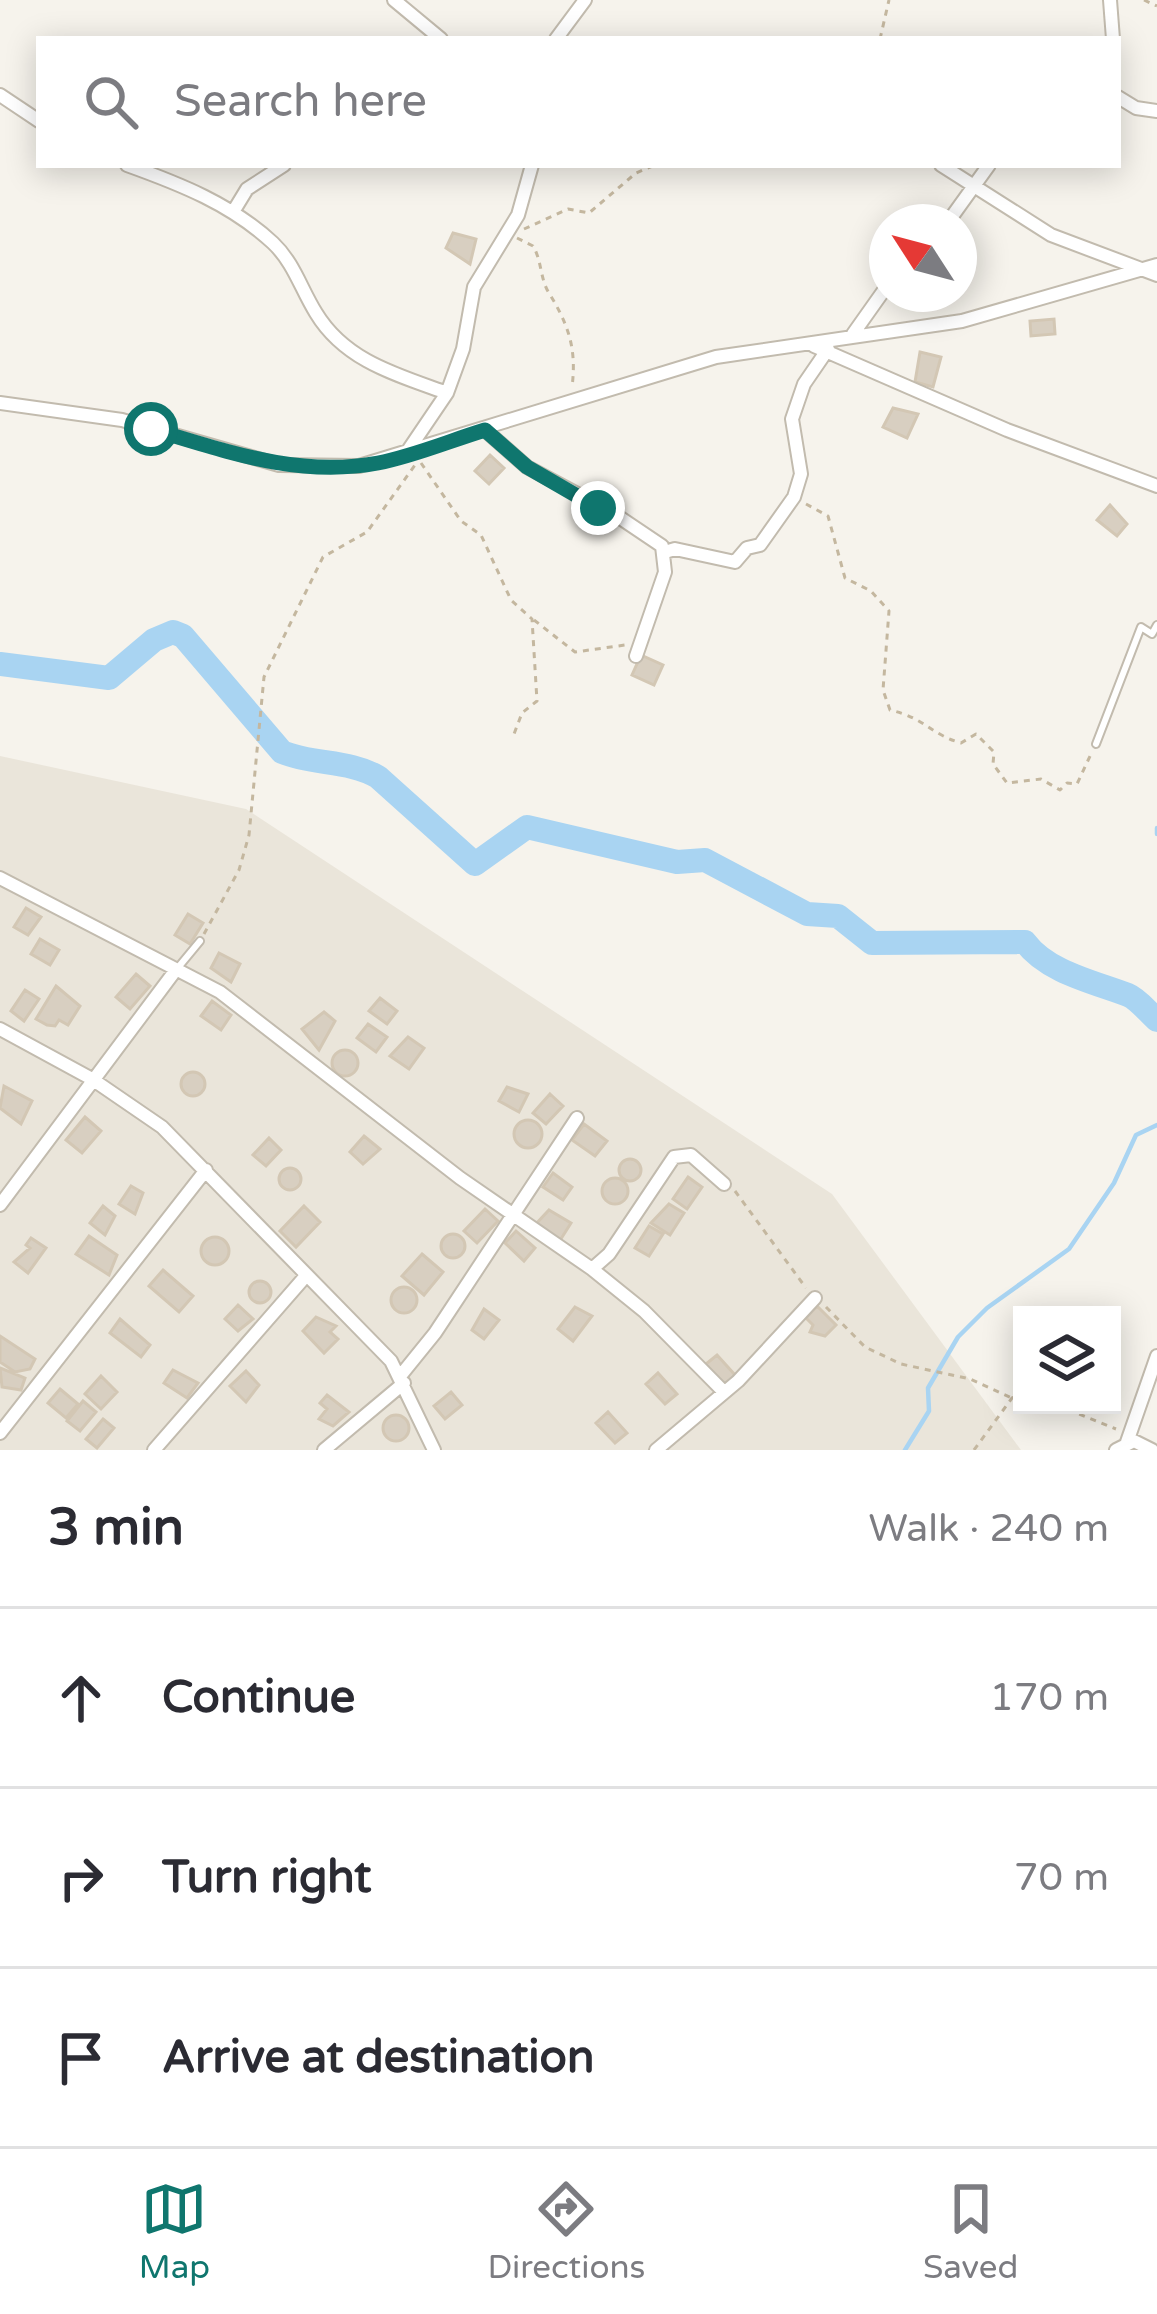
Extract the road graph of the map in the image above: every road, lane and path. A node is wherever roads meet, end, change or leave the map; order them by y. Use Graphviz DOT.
graph roads {
  1 [pos="394,0"];
  2 [pos="585,0"];
  3 [pos="889,0"];
  4 [pos="1110,0"];
  5 [pos="1144,0"];
  6 [pos="1157,6"];
  7 [pos="436,36"];
  8 [pos="562,36"];
  9 [pos="881,36"];
  10 [pos="1113,36"];
  11 [pos="0,94"];
  12 [pos="1121,99"];
  13 [pos="1157,111"];
  14 [pos="36,119"];
  15 [pos="136,168"];
  16 [pos="279,168"];
  17 [pos="531,168"];
  18 [pos="648,168"];
  19 [pos="946,168"];
  20 [pos="986,168"];
  21 [pos="974,183"];
  22 [pos="960,204"];
  23 [pos="233,212"];
  24 [pos="508,236"];
  25 [pos="1157,265"];
  26 [pos="1139,268"];
  27 [pos="1157,275"];
  28 [pos="869,311"];
  29 [pos="852,334"];
  30 [pos="807,344"];
  31 [pos="828,349"];
  32 [pos="447,393"];
  33 [pos="572,403"];
  34 [pos="0,404"];
  35 [pos="485,430"];
  36 [pos="413,456"];
  37 [pos="1157,486"];
  38 [pos="794,497"];
  39 [pos="665,552"];
  40 [pos="532,619"];
  41 [pos="1157,625"];
  42 [pos="645,632"];
  43 [pos="637,656"];
  44 [pos="514,734"];
  45 [pos="1096,743"];
  46 [pos="0,878"];
  47 [pos="200,940"];
  48 [pos="175,971"];
  49 [pos="0,1029"];
  50 [pos="92,1079"];
  51 [pos="577,1118"];
  52 [pos="206,1171"];
  53 [pos="724,1184"];
  54 [pos="0,1205"];
  55 [pos="510,1215"];
  56 [pos="592,1269"];
  57 [pos="304,1278"];
  58 [pos="815,1298"];
  59 [pos="1157,1356"];
  60 [pos="403,1379"];
  61 [pos="724,1391"];
  62 [pos="1012,1397"];
  63 [pos="1074,1414"];
  64 [pos="0,1433"];
  65 [pos="1123,1441"];
  66 [pos="154,1450"];
  67 [pos="324,1450"];
  68 [pos="434,1450"];
  69 [pos="656,1450"];
  70 [pos="974,1450"];
  71 [pos="1152,1450"];
  1 -- 7 [label="street"];
  2 -- 8 [label="street"];
  3 -- 9 [label="path"];
  4 -- 10 [label="street"];
  5 -- 6 [label="path"];
  11 -- 14 [label="street"];
  12 -- 13 [label="street"];
  15 -- 23 [label="street"];
  16 -- 23 [label="street"];
  17 -- 24 [label="street"];
  18 -- 24 [label="path"];
  19 -- 21 [label="street"];
  20 -- 21 [label="street"];
  21 -- 22 [label="street"];
  21 -- 26 [label="street"];
  23 -- 32 [label="street"];
  24 -- 32 [label="street"];
  24 -- 33 [label="path"];
  25 -- 26 [label="street"];
  26 -- 27 [label="street"];
  26 -- 29 [label="street"];
  28 -- 29 [label="street"];
  29 -- 30 [label="street"];
  30 -- 31 [label="street"];
  30 -- 33 [label="street"];
  31 -- 37 [label="street"];
  31 -- 38 [label="street"];
  32 -- 36 [label="street"];
  33 -- 35 [label="street"];
  34 -- 36 [label="street"];
  35 -- 36 [label="street"];
  35 -- 39 [label="street"];
  36 -- 40 [label="path"];
  36 -- 47 [label="path"];
  38 -- 39 [label="street"];
  38 -- 45 [label="path"];
  39 -- 42 [label="street"];
  40 -- 42 [label="path"];
  40 -- 44 [label="path"];
  41 -- 45 [label="lane"];
  42 -- 43 [label="street"];
  46 -- 48 [label="street"];
  47 -- 48 [label="lane"];
  48 -- 50 [label="street"];
  48 -- 55 [label="street"];
  49 -- 50 [label="street"];
  50 -- 52 [label="street"];
  50 -- 54 [label="street"];
  51 -- 55 [label="street"];
  52 -- 57 [label="street"];
  52 -- 64 [label="street"];
  53 -- 56 [label="street"];
  53 -- 58 [label="path"];
  55 -- 56 [label="street"];
  55 -- 60 [label="street"];
  56 -- 61 [label="street"];
  57 -- 60 [label="street"];
  57 -- 66 [label="street"];
  58 -- 61 [label="street"];
  58 -- 62 [label="path"];
  59 -- 65 [label="street"];
  60 -- 67 [label="street"];
  60 -- 68 [label="street"];
  61 -- 69 [label="street"];
  62 -- 70 [label="path"];
  63 -- 65 [label="path"];
  65 -- 71 [label="street"];
}
